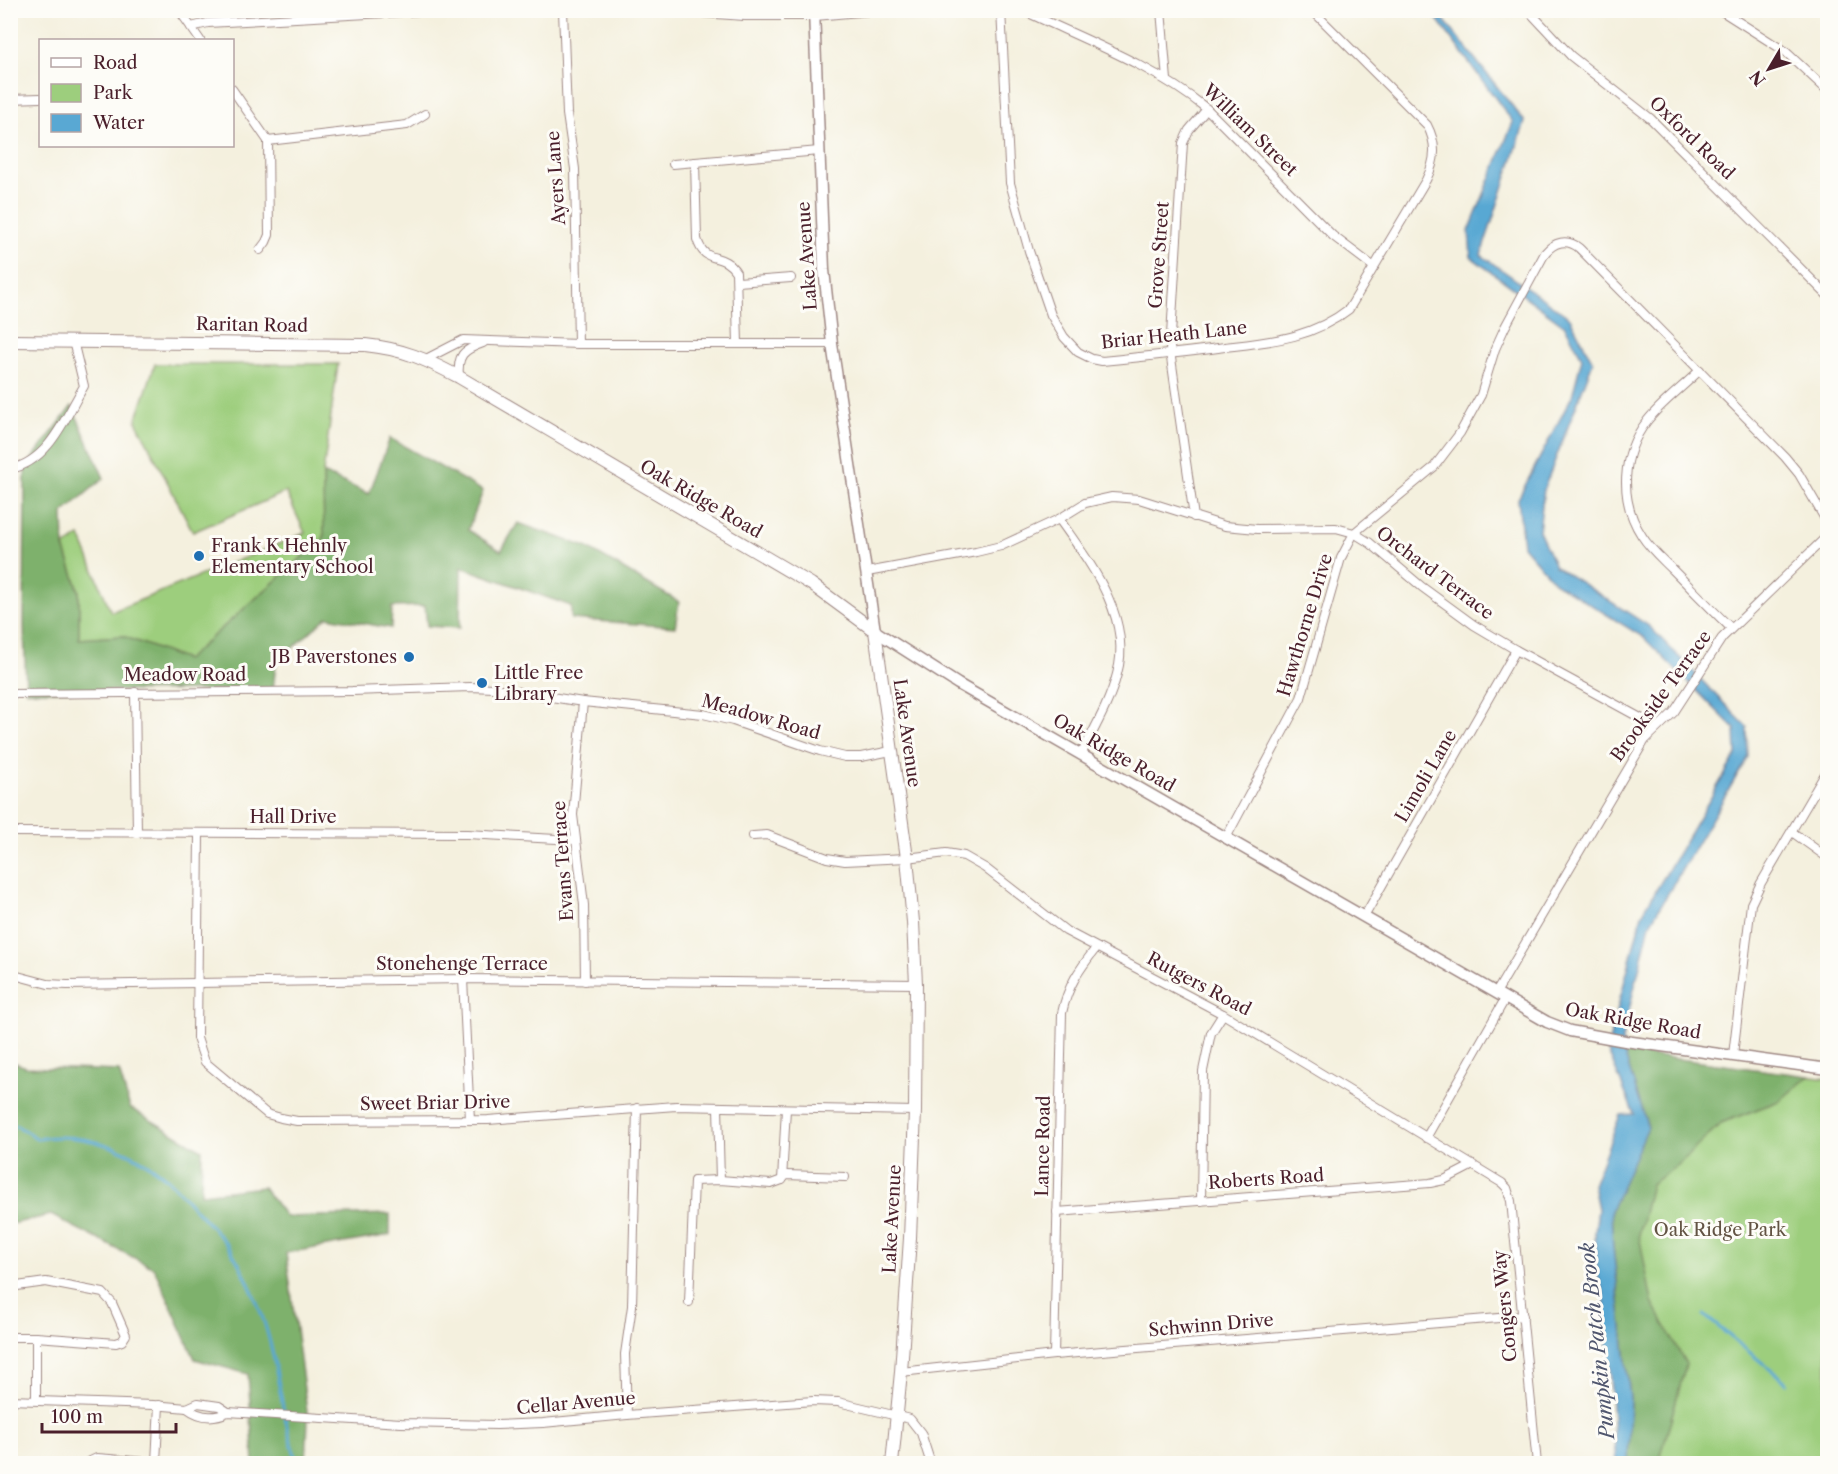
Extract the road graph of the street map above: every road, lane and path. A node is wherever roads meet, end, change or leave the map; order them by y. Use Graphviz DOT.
graph roads {
  1 [pos="179,10"];
  2 [pos="439,10"];
  3 [pos="563,10"];
  4 [pos="658,10"];
  5 [pos="882,10"];
  6 [pos="1001,10"];
  7 [pos="1022,10"];
  8 [pos="1161,10"];
  9 [pos="1312,10"];
  10 [pos="1528,10"];
  11 [pos="1720,10"];
  12 [pos="814,13"];
  13 [pos="191,27"];
  14 [pos="199,39"];
  15 [pos="1167,80"];
  16 [pos="1827,91"];
  17 [pos="234,92"];
  18 [pos="39,98"];
  19 [pos="10,99"];
  20 [pos="1207,109"];
  21 [pos="426,114"];
  22 [pos="268,141"];
  23 [pos="819,151"];
  24 [pos="695,162"];
  25 [pos="673,164"];
  26 [pos="260,250"];
  27 [pos="1374,267"];
  28 [pos="790,278"];
  29 [pos="738,282"];
  30 [pos="1827,296"];
  31 [pos="10,341"];
  32 [pos="73,341"];
  33 [pos="487,342"];
  34 [pos="578,344"];
  35 [pos="738,344"];
  36 [pos="832,344"];
  37 [pos="1170,354"];
  38 [pos="426,359"];
  39 [pos="1700,370"];
  40 [pos="459,377"];
  41 [pos="10,469"];
  42 [pos="1194,517"];
  43 [pos="1059,519"];
  44 [pos="1827,524"];
  45 [pos="1354,533"];
  46 [pos="1827,534"];
  47 [pos="867,572"];
  48 [pos="1731,628"];
  49 [pos="875,631"];
  50 [pos="1516,650"];
  51 [pos="135,692"];
  52 [pos="10,694"];
  53 [pos="583,702"];
  54 [pos="1657,727"];
  55 [pos="891,751"];
  56 [pos="1081,755"];
  57 [pos="1827,769"];
  58 [pos="10,832"];
  59 [pos="137,832"];
  60 [pos="1792,832"];
  61 [pos="199,833"];
  62 [pos="753,836"];
  63 [pos="1227,838"];
  64 [pos="575,840"];
  65 [pos="907,858"];
  66 [pos="1827,858"];
  67 [pos="1364,917"];
  68 [pos="1096,948"];
  69 [pos="10,974"];
  70 [pos="463,979"];
  71 [pos="585,981"];
  72 [pos="198,983"];
  73 [pos="916,984"];
  74 [pos="1501,996"];
  75 [pos="1223,1014"];
  76 [pos="1733,1055"];
  77 [pos="1827,1069"];
  78 [pos="718,1107"];
  79 [pos="637,1108"];
  80 [pos="786,1109"];
  81 [pos="915,1111"];
  82 [pos="470,1120"];
  83 [pos="1426,1138"];
  84 [pos="1473,1166"];
  85 [pos="845,1178"];
  86 [pos="720,1180"];
  87 [pos="782,1180"];
  88 [pos="1201,1201"];
  89 [pos="1057,1212"];
  90 [pos="10,1287"];
  91 [pos="688,1302"];
  92 [pos="1523,1316"];
  93 [pos="10,1337"];
  94 [pos="36,1337"];
  95 [pos="1054,1355"];
  96 [pos="901,1372"];
  97 [pos="10,1400"];
  98 [pos="36,1400"];
  99 [pos="159,1405"];
  100 [pos="627,1415"];
  101 [pos="896,1416"];
  102 [pos="156,1462"];
  103 [pos="84,1464"];
  104 [pos="173,1464"];
  105 [pos="892,1464"];
  106 [pos="931,1464"];
  107 [pos="1537,1464"];
  1 -- 13 [label="street"];
  2 -- 13 [label="street"];
  3 -- 34 [label="street, Ayers Lane"];
  4 -- 12 [label="street"];
  5 -- 12 [label="street"];
  6 -- 37 [label="street, Briar Heath Lane"];
  7 -- 15 [label="street, William Street"];
  8 -- 15 [label="street"];
  9 -- 27 [label="street, Briar Heath Lane"];
  10 -- 30 [label="street, Oxford Road"];
  11 -- 16 [label="street"];
  12 -- 23 [label="street, Lake Avenue"];
  13 -- 14 [label="street"];
  15 -- 20 [label="street, William Street"];
  17 -- 22 [label="street"];
  18 -- 19 [label="street"];
  20 -- 27 [label="street, William Street"];
  20 -- 37 [label="street, Grove Street"];
  21 -- 22 [label="street"];
  22 -- 26 [label="street"];
  23 -- 24 [label="street"];
  23 -- 36 [label="street, Lake Avenue"];
  24 -- 25 [label="street"];
  24 -- 29 [label="street"];
  27 -- 37 [label="street, Briar Heath Lane"];
  28 -- 29 [label="street"];
  29 -- 35 [label="street"];
  31 -- 32 [label="main road, Raritan Road"];
  32 -- 38 [label="main road, Raritan Road"];
  32 -- 41 [label="street"];
  33 -- 34 [label="street"];
  33 -- 38 [label="street"];
  33 -- 40 [label="street"];
  34 -- 35 [label="street"];
  35 -- 36 [label="street"];
  36 -- 47 [label="street, Lake Avenue"];
  37 -- 42 [label="street, Grove Street"];
  38 -- 40 [label="main road, Oak Ridge Road"];
  39 -- 44 [label="street"];
  39 -- 45 [label="street, Hawthorne Drive"];
  39 -- 48 [label="street"];
  40 -- 49 [label="main road, Oak Ridge Road"];
  42 -- 43 [label="street, Orchard Terrace"];
  42 -- 45 [label="street, Orchard Terrace"];
  43 -- 47 [label="street, Orchard Terrace"];
  43 -- 56 [label="street"];
  45 -- 50 [label="street, Orchard Terrace"];
  45 -- 63 [label="street, Hawthorne Drive"];
  46 -- 48 [label="street, Brookside Terrace"];
  47 -- 49 [label="street, Lake Avenue"];
  48 -- 54 [label="street, Brookside Terrace"];
  49 -- 55 [label="main road, Lake Avenue"];
  49 -- 56 [label="street, Oak Ridge Road"];
  50 -- 54 [label="street, Orchard Terrace"];
  50 -- 67 [label="street, Limoli Lane"];
  51 -- 52 [label="street, Meadow Road"];
  51 -- 53 [label="street, Meadow Road"];
  51 -- 59 [label="street"];
  53 -- 55 [label="street, Meadow Road"];
  53 -- 64 [label="street, Evans Terrace"];
  54 -- 74 [label="street, Brookside Terrace"];
  55 -- 65 [label="main road, Lake Avenue"];
  56 -- 63 [label="street, Oak Ridge Road"];
  57 -- 60 [label="street"];
  58 -- 59 [label="street, Hall Drive"];
  59 -- 61 [label="street, Hall Drive"];
  60 -- 66 [label="street"];
  60 -- 76 [label="street"];
  61 -- 64 [label="street, Hall Drive"];
  61 -- 72 [label="street, Sweet Briar Drive"];
  62 -- 65 [label="street, Rutgers Road"];
  63 -- 67 [label="street, Oak Ridge Road"];
  64 -- 71 [label="street, Evans Terrace"];
  65 -- 68 [label="street, Rutgers Road"];
  65 -- 73 [label="main road, Lake Avenue"];
  67 -- 74 [label="street, Oak Ridge Road"];
  68 -- 75 [label="street, Rutgers Road"];
  68 -- 89 [label="street, Lance Road"];
  69 -- 72 [label="street, Stonehenge Terrace"];
  70 -- 71 [label="street, Stonehenge Terrace"];
  70 -- 72 [label="street, Stonehenge Terrace"];
  70 -- 82 [label="street"];
  71 -- 73 [label="street, Stonehenge Terrace"];
  72 -- 82 [label="street, Sweet Briar Drive"];
  73 -- 81 [label="main road, Lake Avenue"];
  74 -- 76 [label="street, Oak Ridge Road"];
  74 -- 83 [label="street, Brookside Terrace"];
  75 -- 83 [label="street, Rutgers Road"];
  75 -- 88 [label="street"];
  76 -- 77 [label="street, Oak Ridge Road"];
  78 -- 79 [label="street, Sweet Briar Drive"];
  78 -- 80 [label="street, Sweet Briar Drive"];
  78 -- 86 [label="street"];
  79 -- 82 [label="street, Sweet Briar Drive"];
  79 -- 100 [label="street"];
  80 -- 81 [label="street, Sweet Briar Drive"];
  80 -- 87 [label="street"];
  81 -- 96 [label="main road, Lake Avenue"];
  83 -- 84 [label="street, Rutgers Road"];
  84 -- 88 [label="street, Roberts Road"];
  84 -- 92 [label="street, Congers Way"];
  85 -- 87 [label="street"];
  86 -- 87 [label="street"];
  86 -- 91 [label="street"];
  88 -- 89 [label="street, Roberts Road"];
  89 -- 95 [label="street, Lance Road"];
  90 -- 94 [label="street"];
  92 -- 95 [label="street, Schwinn Drive"];
  92 -- 107 [label="street, Congers Way"];
  93 -- 94 [label="street"];
  94 -- 98 [label="street"];
  95 -- 96 [label="street, Schwinn Drive"];
  96 -- 101 [label="main road, Lake Avenue"];
  97 -- 98 [label="street, Cellar Avenue"];
  98 -- 99 [label="street, Cellar Avenue"];
  99 -- 100 [label="street, Cellar Avenue"];
  99 -- 102 [label="street"];
  100 -- 101 [label="street, Cellar Avenue"];
  101 -- 105 [label="main road, Lake Avenue"];
  101 -- 106 [label="street"];
  102 -- 103 [label="street"];
  102 -- 104 [label="street"];
}
